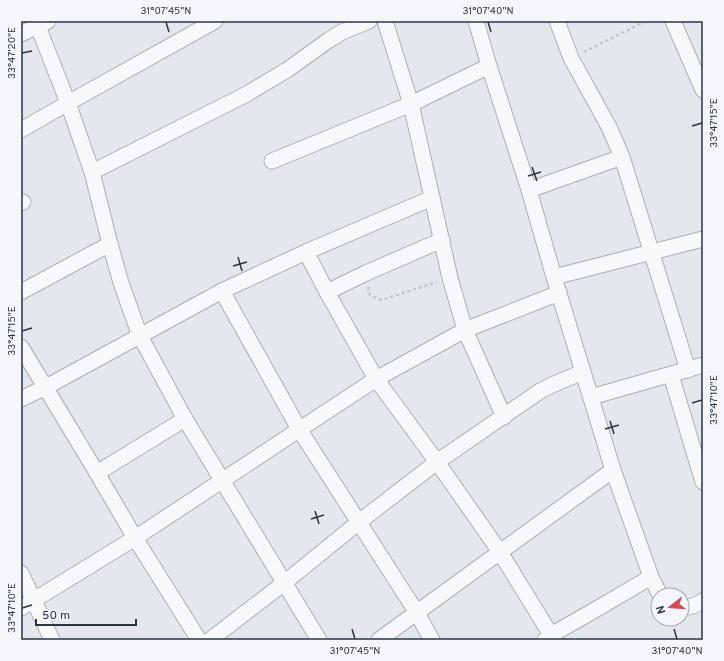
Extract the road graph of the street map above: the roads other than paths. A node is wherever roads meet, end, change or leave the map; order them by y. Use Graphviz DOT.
graph roads {
  1 [pos="369,21"];
  2 [pos="385,21"];
  3 [pos="476,21"];
  4 [pos="557,21"];
  5 [pos="673,21"];
  6 [pos="212,22"];
  7 [pos="41,23"];
  8 [pos="21,34"];
  9 [pos="489,66"];
  10 [pos="702,87"];
  11 [pos="68,103"];
  12 [pos="411,104"];
  13 [pos="21,130"];
  14 [pos="622,157"];
  15 [pos="272,161"];
  16 [pos="92,172"];
  17 [pos="529,190"];
  18 [pos="432,198"];
  19 [pos="703,239"];
  20 [pos="442,240"];
  21 [pos="110,244"];
  22 [pos="306,252"];
  23 [pos="652,252"];
  24 [pos="554,277"];
  25 [pos="222,291"];
  26 [pos="21,292"];
  27 [pos="327,292"];
  28 [pos="558,293"];
  29 [pos="465,330"];
  30 [pos="140,336"];
  31 [pos="21,347"];
  32 [pos="703,365"];
  33 [pos="688,370"];
  34 [pos="583,372"];
  35 [pos="672,375"];
  36 [pos="376,379"];
  37 [pos="46,387"];
  38 [pos="591,397"];
  39 [pos="21,399"];
  40 [pos="504,417"];
  41 [pos="185,418"];
  42 [pos="299,429"];
  43 [pos="437,462"];
  44 [pos="613,470"];
  45 [pos="97,473"];
  46 [pos="222,480"];
  47 [pos="703,482"];
  48 [pos="359,522"];
  49 [pos="135,538"];
  50 [pos="500,552"];
  51 [pos="21,573"];
  52 [pos="651,577"];
  53 [pos="284,583"];
  54 [pos="656,587"];
  55 [pos="703,602"];
  56 [pos="27,604"];
  57 [pos="690,607"];
  58 [pos="416,613"];
  59 [pos="550,638"];
  60 [pos="52,640"];
  61 [pos="199,640"];
  62 [pos="210,640"];
  63 [pos="319,640"];
  64 [pos="379,640"];
  65 [pos="432,640"];
  1 -- 16 [label="street"];
  2 -- 12 [label="street"];
  3 -- 9 [label="street"];
  4 -- 14 [label="street"];
  5 -- 10 [label="street"];
  6 -- 11 [label="street"];
  7 -- 8 [label="street"];
  7 -- 11 [label="street"];
  9 -- 12 [label="street"];
  9 -- 17 [label="street"];
  11 -- 13 [label="street"];
  11 -- 16 [label="street"];
  12 -- 15 [label="street"];
  12 -- 18 [label="street"];
  14 -- 17 [label="street"];
  14 -- 23 [label="street"];
  16 -- 21 [label="street"];
  17 -- 24 [label="street"];
  18 -- 20 [label="street"];
  18 -- 22 [label="street"];
  19 -- 23 [label="street"];
  20 -- 27 [label="street"];
  20 -- 29 [label="street"];
  21 -- 26 [label="street"];
  21 -- 30 [label="street"];
  22 -- 25 [label="street"];
  22 -- 27 [label="street"];
  23 -- 24 [label="street"];
  23 -- 33 [label="street"];
  24 -- 28 [label="street"];
  25 -- 30 [label="street"];
  25 -- 42 [label="street"];
  27 -- 36 [label="street"];
  28 -- 29 [label="street"];
  28 -- 34 [label="street"];
  29 -- 36 [label="street"];
  29 -- 40 [label="street"];
  30 -- 37 [label="street"];
  30 -- 41 [label="street"];
  31 -- 37 [label="street"];
  32 -- 33 [label="street"];
  33 -- 35 [label="street"];
  34 -- 38 [label="street"];
  34 -- 40 [label="street"];
  35 -- 38 [label="street"];
  35 -- 47 [label="street"];
  36 -- 42 [label="street"];
  36 -- 43 [label="street"];
  37 -- 39 [label="street"];
  37 -- 45 [label="street"];
  38 -- 44 [label="street"];
  40 -- 43 [label="street"];
  41 -- 45 [label="street"];
  41 -- 46 [label="street"];
  42 -- 46 [label="street"];
  42 -- 48 [label="street"];
  43 -- 48 [label="street"];
  43 -- 50 [label="street"];
  44 -- 50 [label="street"];
  44 -- 52 [label="street"];
  45 -- 49 [label="street"];
  46 -- 49 [label="street"];
  46 -- 53 [label="street"];
  48 -- 53 [label="street"];
  48 -- 58 [label="street"];
  49 -- 56 [label="street"];
  49 -- 61 [label="street"];
  50 -- 58 [label="street"];
  50 -- 59 [label="street"];
  51 -- 56 [label="street"];
  52 -- 54 [label="street"];
  52 -- 59 [label="street"];
  53 -- 62 [label="street"];
  53 -- 63 [label="street"];
  55 -- 57 [label="street"];
  56 -- 60 [label="street"];
  58 -- 64 [label="street"];
  58 -- 65 [label="street"];
}
